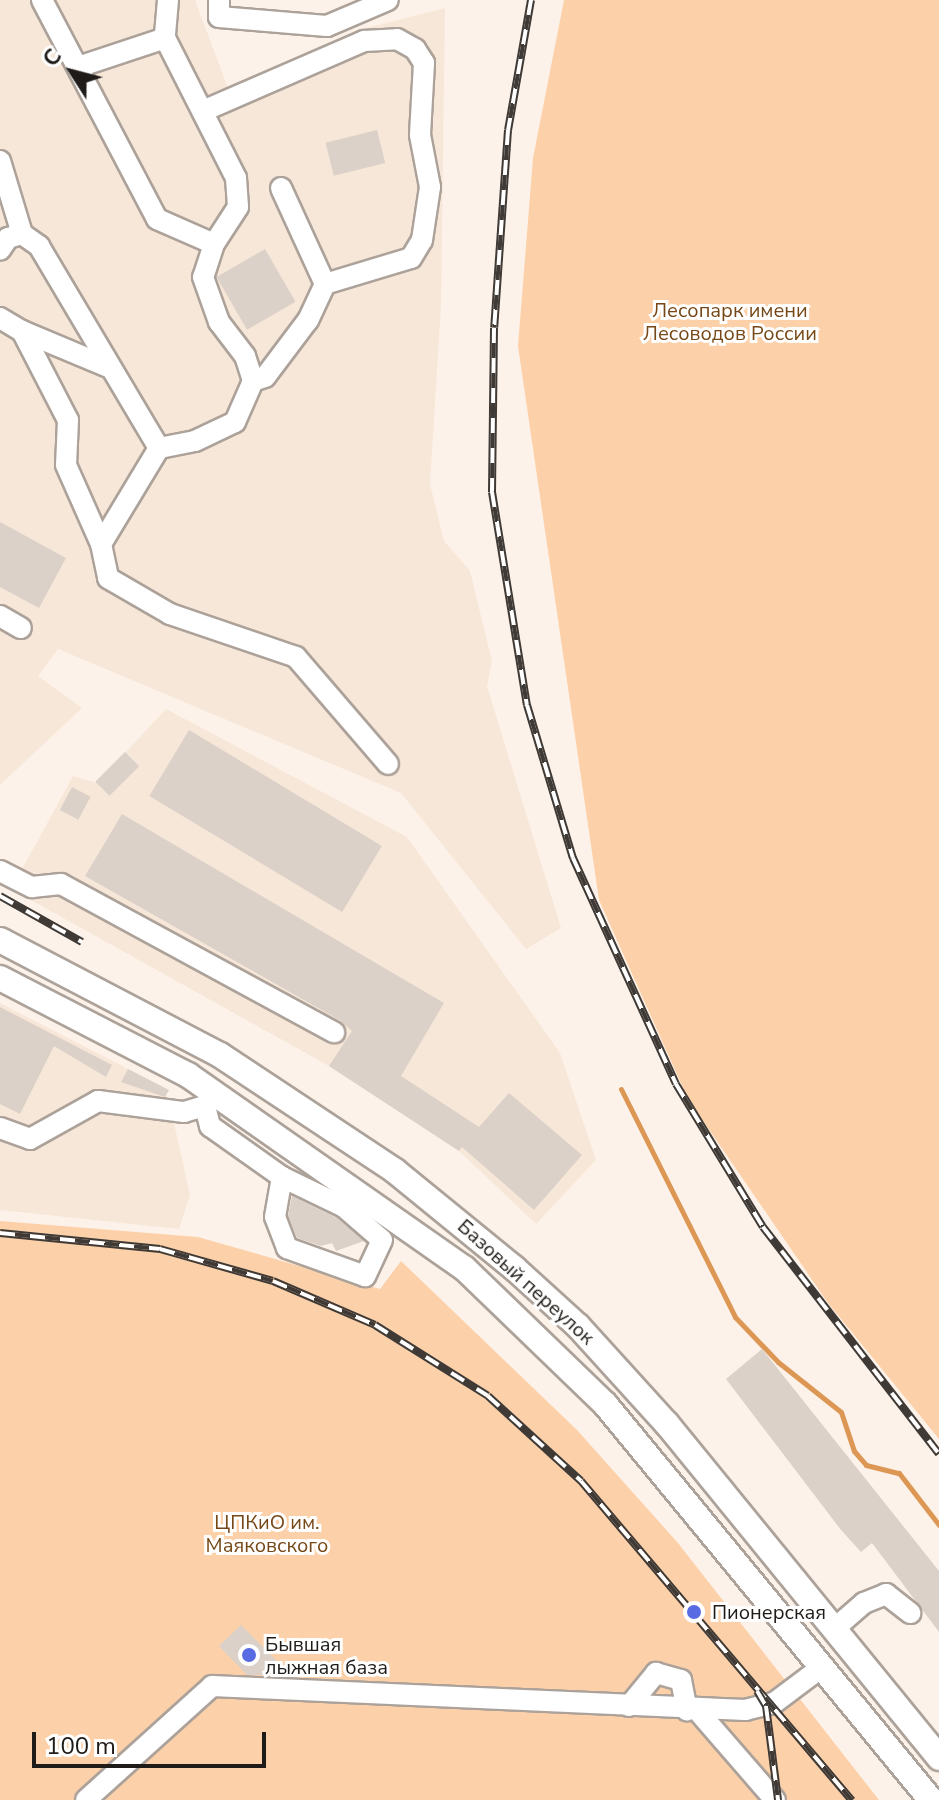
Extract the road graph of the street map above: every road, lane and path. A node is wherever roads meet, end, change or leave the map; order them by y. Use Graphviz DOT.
graph roads {
  1 [pos="42,0"];
  2 [pos="168,0"];
  3 [pos="219,0"];
  4 [pos="388,0"];
  5 [pos="352,7"];
  6 [pos="165,38"];
  7 [pos="81,66"];
  8 [pos="203,111"];
  9 [pos="0,161"];
  10 [pos="281,188"];
  11 [pos="22,234"];
  12 [pos="214,244"];
  13 [pos="0,250"];
  14 [pos="325,284"];
  15 [pos="0,318"];
  16 [pos="22,331"];
  17 [pos="108,367"];
  18 [pos="253,381"];
  19 [pos="159,448"];
  20 [pos="101,544"];
  21 [pos="0,616"];
  22 [pos="21,628"];
  23 [pos="388,764"];
  24 [pos="9,875"];
  25 [pos="0,940"];
  26 [pos="0,978"];
  27 [pos="334,1032"];
  28 [pos="210,1099"];
  29 [pos="0,1128"];
  30 [pos="282,1177"];
  31 [pos="910,1613"];
  32 [pos="834,1629"];
  33 [pos="822,1667"];
  34 [pos="629,1706"];
  35 [pos="692,1710"];
  36 [pos="939,1758"];
  37 [pos="86,1800"];
  38 [pos="775,1800"];
  39 [pos="931,1800"];
  1 -- 7 [label="street"];
  2 -- 6 [label="street"];
  3 -- 5 [label="street"];
  4 -- 5 [label="street"];
  6 -- 7 [label="street"];
  6 -- 8 [label="street"];
  7 -- 12 [label="street"];
  8 -- 12 [label="street"];
  8 -- 14 [label="street"];
  9 -- 11 [label="street"];
  10 -- 14 [label="street"];
  11 -- 13 [label="street"];
  11 -- 17 [label="street"];
  12 -- 18 [label="street"];
  14 -- 18 [label="street"];
  15 -- 16 [label="street"];
  16 -- 17 [label="street"];
  16 -- 20 [label="street"];
  17 -- 19 [label="street"];
  18 -- 19 [label="street"];
  19 -- 20 [label="street"];
  20 -- 23 [label="street"];
  21 -- 22 [label="street"];
  24 -- 27 [label="street"];
  25 -- 32 [label="main road, Базовый переулок"];
  26 -- 28 [label="main road, Базовый переулок"];
  28 -- 29 [label="street"];
  28 -- 30 [label="street"];
  28 -- 33 [label="main road, Базовый переулок"];
  30 -- 30 [label="street"];
  31 -- 32 [label="street"];
  32 -- 36 [label="main road, Базовый переулок"];
  33 -- 35 [label="street"];
  33 -- 39 [label="main road, Базовый переулок"];
  34 -- 35 [label="street"];
  34 -- 35 [label="street"];
  34 -- 37 [label="street"];
  35 -- 38 [label="street"];
}
